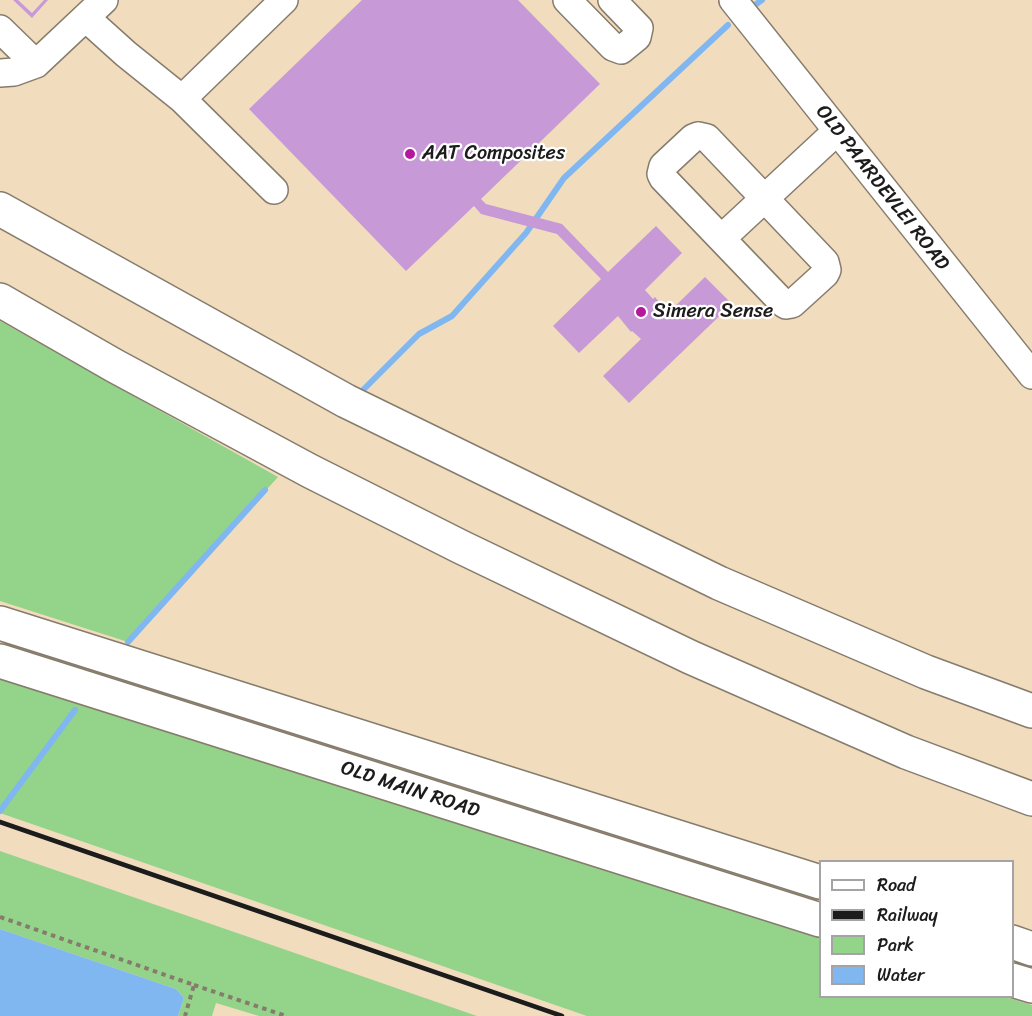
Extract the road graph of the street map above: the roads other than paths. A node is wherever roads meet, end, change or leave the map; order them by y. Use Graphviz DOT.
graph roads {
  1 [pos="284,0"];
  2 [pos="567,0"];
  3 [pos="612,0"];
  4 [pos="733,0"];
  5 [pos="95,9"];
  6 [pos="0,29"];
  7 [pos="36,64"];
  8 [pos="0,73"];
  9 [pos="182,99"];
  10 [pos="837,131"];
  11 [pos="274,190"];
  12 [pos="764,197"];
  13 [pos="0,209"];
  14 [pos="722,238"];
  15 [pos="0,300"];
  16 [pos="1032,375"];
  17 [pos="0,623"];
  18 [pos="0,661"];
  19 [pos="1032,711"];
  20 [pos="1032,799"];
  21 [pos="819,882"];
  22 [pos="819,920"];
  23 [pos="1014,943"];
  24 [pos="1032,949"];
  25 [pos="1014,981"];
  26 [pos="1032,986"];
  1 -- 9 [label="street"];
  2 -- 3 [label="street"];
  4 -- 10 [label="street, OLD PAARDEVLEI ROAD"];
  5 -- 7 [label="street"];
  5 -- 9 [label="street"];
  6 -- 7 [label="street"];
  7 -- 8 [label="street"];
  9 -- 11 [label="street"];
  10 -- 12 [label="street"];
  10 -- 16 [label="street, OLD PAARDEVLEI ROAD"];
  12 -- 14 [label="street"];
  12 -- 14 [label="street"];
  12 -- 14 [label="street"];
  13 -- 19 [label="main road"];
  15 -- 20 [label="main road"];
  17 -- 21 [label="main road, OLD MAIN ROAD"];
  18 -- 22 [label="main road, OLD MAIN ROAD"];
  23 -- 24 [label="main road"];
  25 -- 26 [label="main road"];
}
